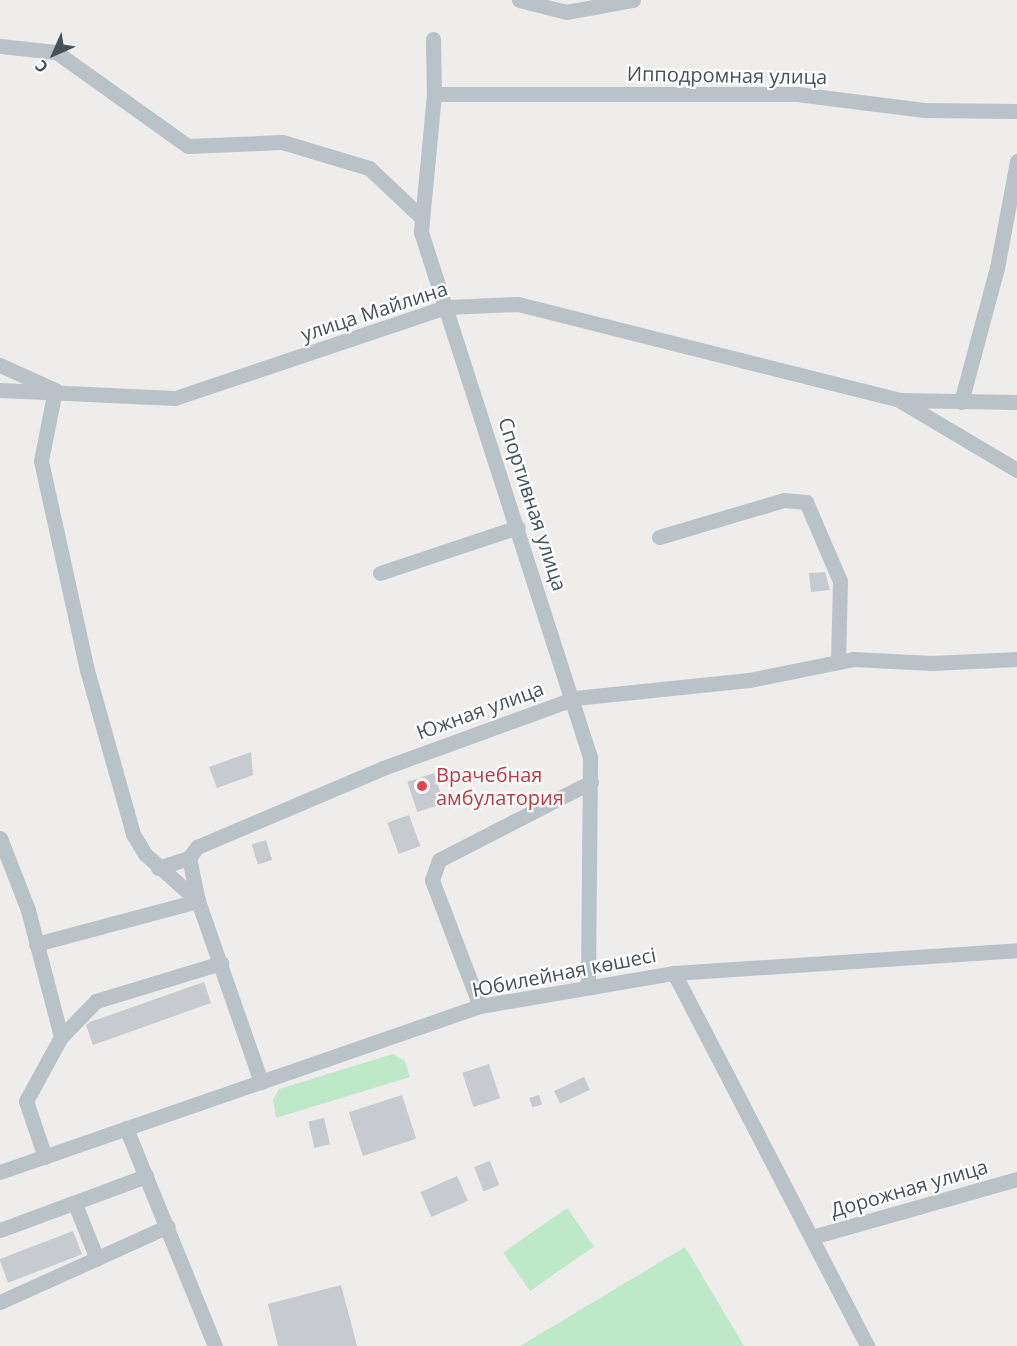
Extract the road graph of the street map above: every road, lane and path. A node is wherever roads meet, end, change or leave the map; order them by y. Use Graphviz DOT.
graph roads {
  1 [pos="519,0"];
  2 [pos="633,0"];
  3 [pos="541,4"];
  4 [pos="433,39"];
  5 [pos="0,46"];
  6 [pos="434,94"];
  7 [pos="1017,111"];
  8 [pos="1017,161"];
  9 [pos="422,218"];
  10 [pos="446,307"];
  11 [pos="0,366"];
  12 [pos="0,390"];
  13 [pos="55,390"];
  14 [pos="899,400"];
  15 [pos="961,402"];
  16 [pos="1017,402"];
  17 [pos="1017,470"];
  18 [pos="518,526"];
  19 [pos="659,537"];
  20 [pos="380,573"];
  21 [pos="1017,659"];
  22 [pos="838,662"];
  23 [pos="575,698"];
  24 [pos="591,782"];
  25 [pos="0,838"];
  26 [pos="189,858"];
  27 [pos="158,868"];
  28 [pos="198,901"];
  29 [pos="36,944"];
  30 [pos="1017,950"];
  31 [pos="221,963"];
  32 [pos="674,973"];
  33 [pos="588,986"];
  34 [pos="480,1006"];
  35 [pos="61,1037"];
  36 [pos="261,1082"];
  37 [pos="126,1128"];
  38 [pos="45,1157"];
  39 [pos="0,1172"];
  40 [pos="147,1176"];
  41 [pos="1017,1179"];
  42 [pos="75,1204"];
  43 [pos="168,1226"];
  44 [pos="0,1230"];
  45 [pos="812,1237"];
  46 [pos="97,1259"];
  47 [pos="0,1302"];
  48 [pos="215,1346"];
  49 [pos="867,1346"];
  1 -- 3 [label="street"];
  2 -- 3 [label="street"];
  4 -- 6 [label="street, Спортивная улица"];
  5 -- 9 [label="street"];
  6 -- 7 [label="street, Ипподромная улица"];
  6 -- 9 [label="street, Спортивная улица"];
  8 -- 15 [label="street"];
  9 -- 10 [label="street, Спортивная улица"];
  10 -- 13 [label="street, улица Майлина"];
  10 -- 14 [label="street, улица Майлина"];
  10 -- 18 [label="street, Спортивная улица"];
  11 -- 13 [label="street"];
  12 -- 13 [label="street, улица Майлина"];
  13 -- 27 [label="street"];
  14 -- 15 [label="street, улица Майлина"];
  14 -- 17 [label="street, улица Майлина"];
  15 -- 16 [label="street, улица Майлина"];
  18 -- 20 [label="street"];
  18 -- 23 [label="street, Спортивная улица"];
  19 -- 22 [label="street"];
  21 -- 22 [label="street, Южная улица"];
  22 -- 23 [label="street, Южная улица"];
  23 -- 24 [label="street, Спортивная улица"];
  23 -- 26 [label="street, Южная улица"];
  24 -- 33 [label="street, Спортивная улица"];
  24 -- 34 [label="street"];
  25 -- 29 [label="street"];
  26 -- 27 [label="street, Южная улица"];
  26 -- 28 [label="street"];
  27 -- 28 [label="street"];
  28 -- 29 [label="street"];
  28 -- 31 [label="street"];
  29 -- 35 [label="street"];
  30 -- 32 [label="street, Юбилейная көшесі"];
  31 -- 35 [label="street"];
  31 -- 36 [label="street"];
  32 -- 33 [label="street, Юбилейная көшесі"];
  32 -- 45 [label="street"];
  33 -- 34 [label="street, Юбилейная көшесі"];
  34 -- 36 [label="street, Юбилейная көшесі"];
  35 -- 38 [label="street"];
  36 -- 37 [label="street, Юбилейная көшесі"];
  37 -- 38 [label="street, Юбилейная көшесі"];
  37 -- 40 [label="street"];
  38 -- 39 [label="street, Юбилейная көшесі"];
  40 -- 42 [label="street"];
  40 -- 43 [label="street"];
  41 -- 45 [label="street, Дорожная улица"];
  42 -- 44 [label="street"];
  42 -- 46 [label="street"];
  43 -- 46 [label="street"];
  43 -- 48 [label="street"];
  45 -- 49 [label="street"];
  46 -- 47 [label="street"];
}
